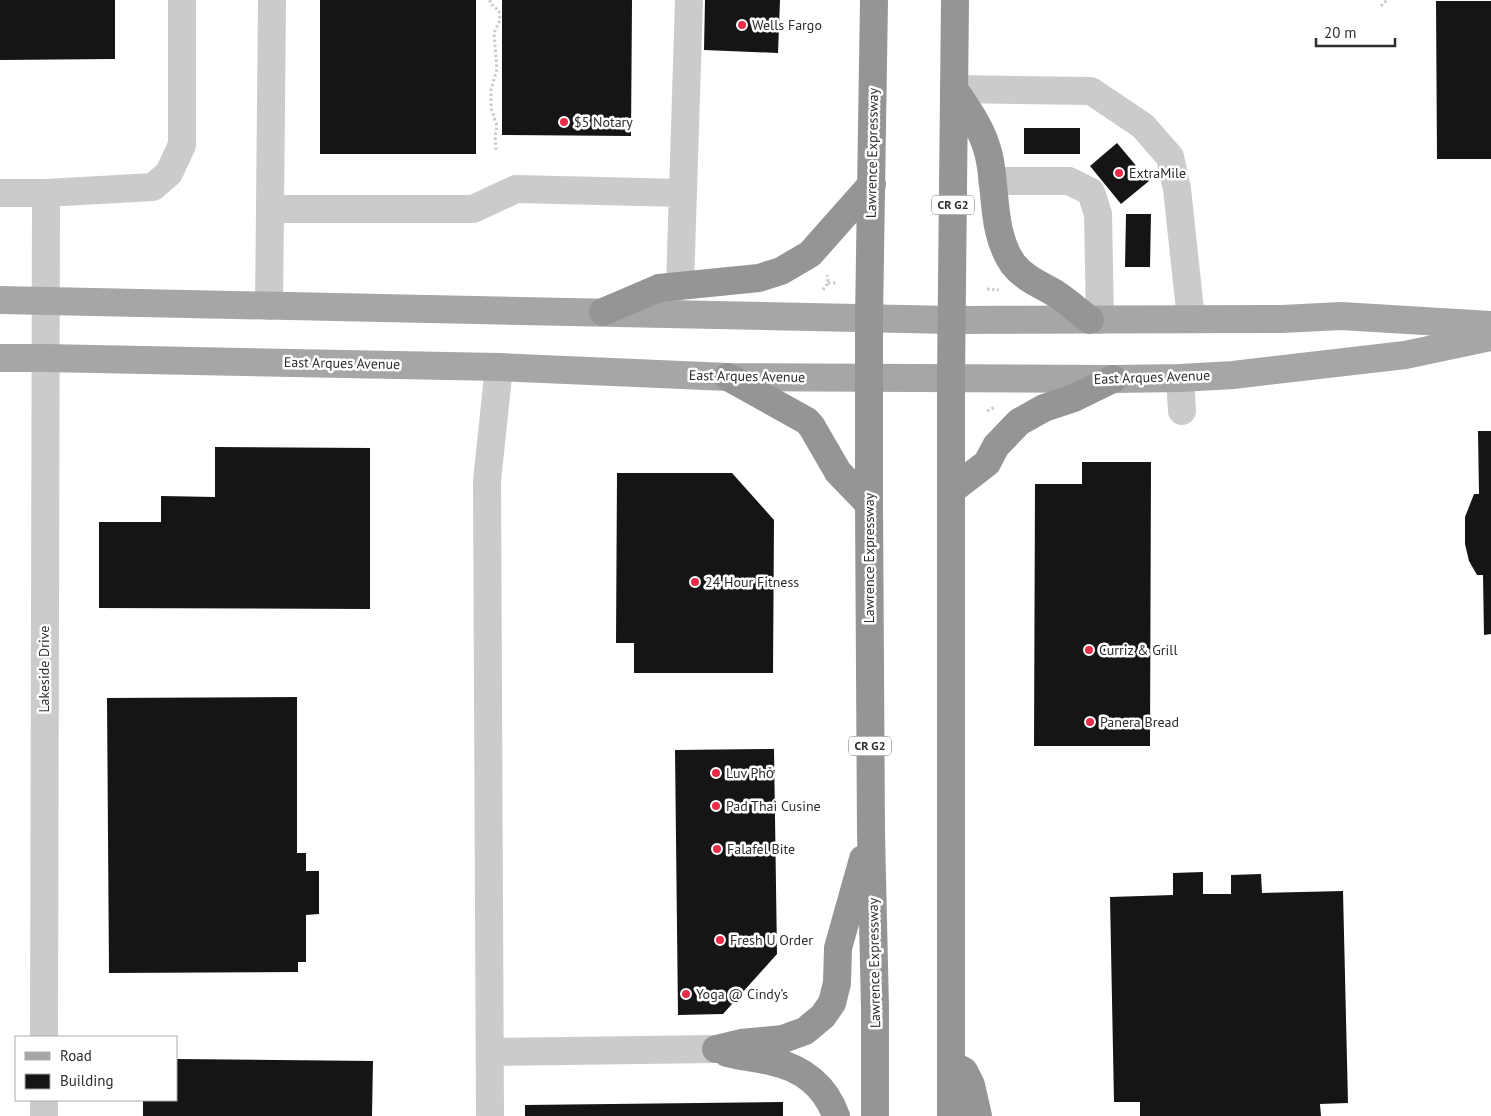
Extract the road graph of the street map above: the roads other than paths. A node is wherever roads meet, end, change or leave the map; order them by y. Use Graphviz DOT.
graph roads {
  1 [pos="182,0"];
  2 [pos="272,0"];
  3 [pos="689,0"];
  4 [pos="874,0"];
  5 [pos="955,0"];
  6 [pos="954,89"];
  7 [pos="992,181"];
  8 [pos="872,184"];
  9 [pos="0,193"];
  10 [pos="46,193"];
  11 [pos="683,193"];
  12 [pos="270,209"];
  13 [pos="680,286"];
  14 [pos="0,300"];
  15 [pos="45,301"];
  16 [pos="269,306"];
  17 [pos="604,312"];
  18 [pos="869,318"];
  19 [pos="1190,319"];
  20 [pos="952,320"];
  21 [pos="1095,320"];
  22 [pos="1491,325"];
  23 [pos="1491,337"];
  24 [pos="0,358"];
  25 [pos="45,358"];
  26 [pos="498,367"];
  27 [pos="728,377"];
  28 [pos="869,377"];
  29 [pos="951,378"];
  30 [pos="1180,378"];
  31 [pos="1113,379"];
  32 [pos="1182,410"];
  33 [pos="952,490"];
  34 [pos="869,504"];
  35 [pos="870,833"];
  36 [pos="44,1036"];
  37 [pos="716,1049"];
  38 [pos="491,1052"];
  39 [pos="951,1064"];
  40 [pos="44,1101"];
  41 [pos="44,1116"];
  42 [pos="490,1116"];
  43 [pos="836,1116"];
  44 [pos="875,1116"];
  45 [pos="951,1116"];
  46 [pos="978,1116"];
  1 -- 10 [label="street"];
  2 -- 12 [label="street"];
  3 -- 11 [label="street"];
  4 -- 8 [label="highway, Lawrence Expressway / CR G2"];
  5 -- 6 [label="highway, CR G2"];
  6 -- 7 [label="highway"];
  6 -- 19 [label="street"];
  6 -- 20 [label="highway, CR G2"];
  7 -- 21 [label="highway"];
  7 -- 21 [label="street"];
  8 -- 13 [label="highway"];
  8 -- 18 [label="highway, Lawrence Expressway / CR G2"];
  9 -- 10 [label="street"];
  10 -- 15 [label="street, Lakeside Drive"];
  11 -- 12 [label="street"];
  11 -- 13 [label="street"];
  12 -- 16 [label="street"];
  13 -- 17 [label="highway"];
  14 -- 15 [label="main road"];
  15 -- 16 [label="main road"];
  15 -- 25 [label="street, Lakeside Drive"];
  16 -- 17 [label="main road"];
  17 -- 18 [label="main road"];
  18 -- 20 [label="main road"];
  18 -- 28 [label="highway, Lawrence Expressway / CR G2"];
  19 -- 21 [label="main road"];
  19 -- 22 [label="main road"];
  20 -- 21 [label="main road"];
  20 -- 29 [label="highway, CR G2"];
  23 -- 30 [label="main road, East Arques Avenue"];
  24 -- 25 [label="main road, East Arques Avenue"];
  25 -- 26 [label="main road, East Arques Avenue"];
  25 -- 36 [label="street, Lakeside Drive"];
  26 -- 27 [label="main road, East Arques Avenue"];
  26 -- 38 [label="street"];
  27 -- 28 [label="main road, East Arques Avenue"];
  27 -- 34 [label="highway"];
  28 -- 29 [label="main road, East Arques Avenue"];
  28 -- 34 [label="highway, Lawrence Expressway / CR G2"];
  29 -- 31 [label="main road, East Arques Avenue"];
  29 -- 33 [label="highway, CR G2"];
  30 -- 31 [label="main road, East Arques Avenue"];
  30 -- 32 [label="street"];
  31 -- 33 [label="highway"];
  33 -- 39 [label="highway, CR G2"];
  34 -- 35 [label="highway, Lawrence Expressway / CR G2"];
  35 -- 37 [label="highway"];
  35 -- 44 [label="highway, Lawrence Expressway / CR G2"];
  37 -- 38 [label="street"];
  37 -- 43 [label="highway"];
  38 -- 42 [label="street"];
  39 -- 45 [label="highway, CR G2"];
  39 -- 46 [label="highway"];
  40 -- 41 [label="street"];
}
